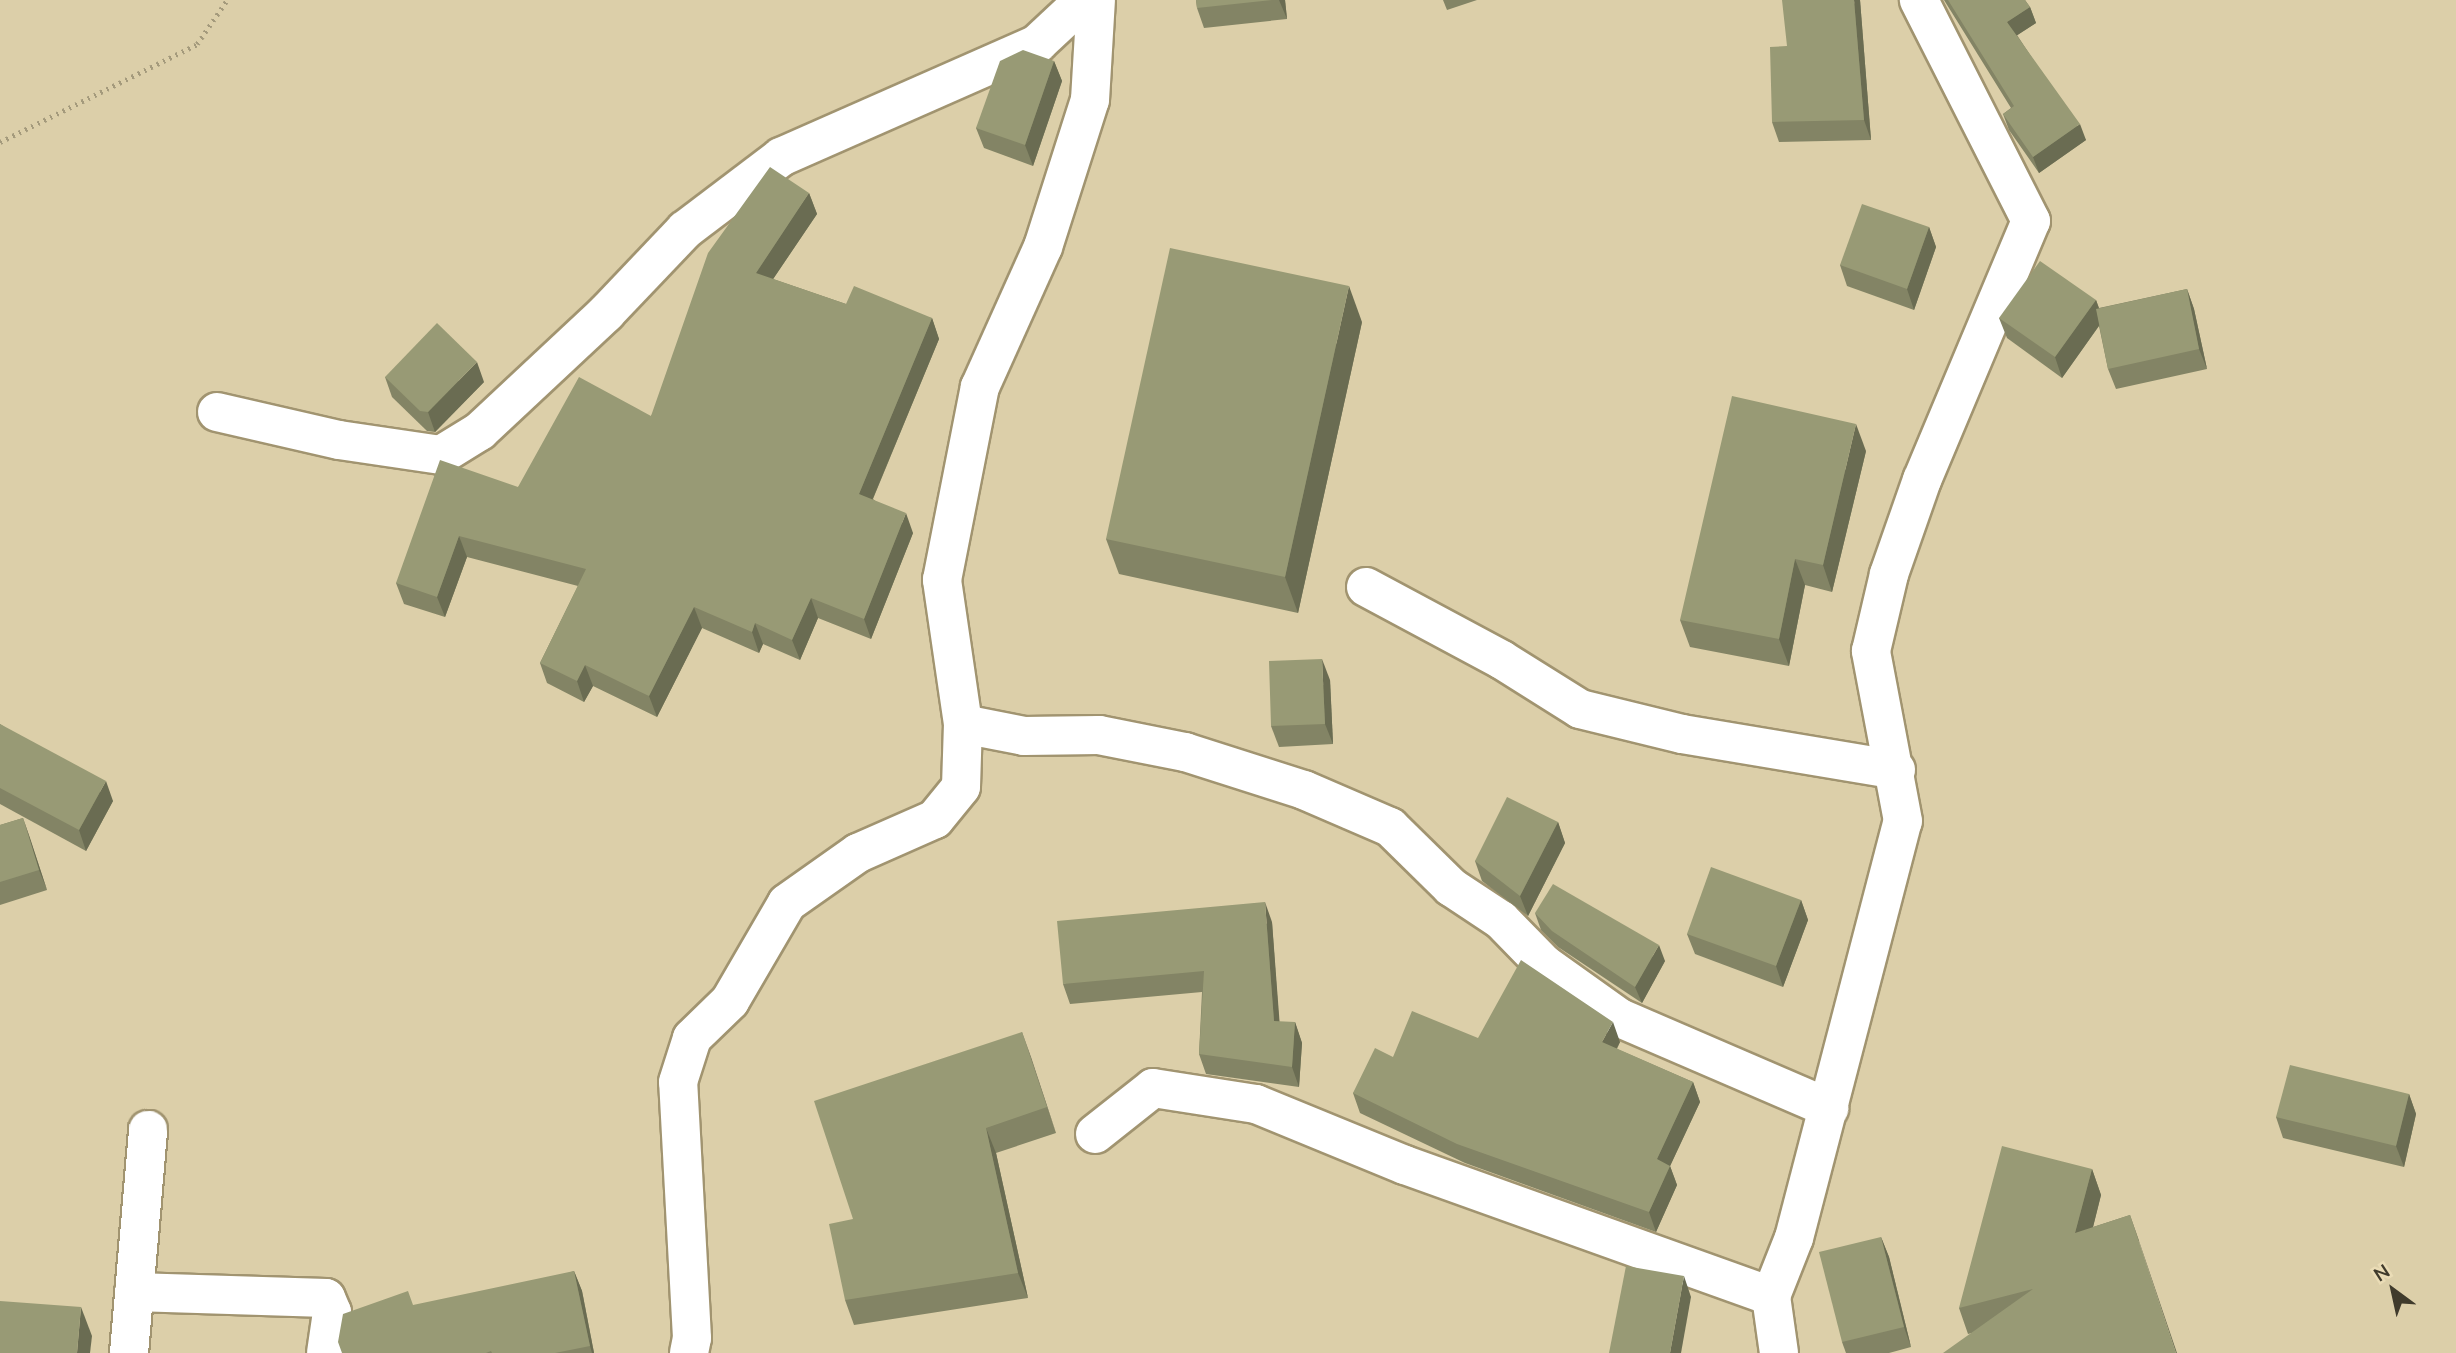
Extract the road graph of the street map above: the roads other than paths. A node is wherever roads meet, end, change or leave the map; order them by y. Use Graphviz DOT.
graph roads {
  1 [pos="1084,0"];
  2 [pos="1096,0"];
  3 [pos="1919,0"];
  4 [pos="217,412"];
  5 [pos="1366,587"];
  6 [pos="963,724"];
  7 [pos="1896,770"];
  8 [pos="1829,1108"];
  9 [pos="148,1130"];
  10 [pos="1095,1134"];
  11 [pos="134,1292"];
  12 [pos="1771,1296"];
  13 [pos="129,1353"];
  14 [pos="326,1353"];
  15 [pos="689,1353"];
  16 [pos="1779,1353"];
  1 -- 4 [label="street"];
  2 -- 6 [label="street"];
  3 -- 7 [label="street"];
  5 -- 7 [label="street"];
  6 -- 8 [label="street"];
  6 -- 15 [label="street"];
  7 -- 8 [label="street"];
  8 -- 12 [label="street"];
  9 -- 11 [label="street"];
  10 -- 12 [label="street"];
  11 -- 13 [label="street"];
  11 -- 14 [label="street"];
  12 -- 16 [label="street"];
}
